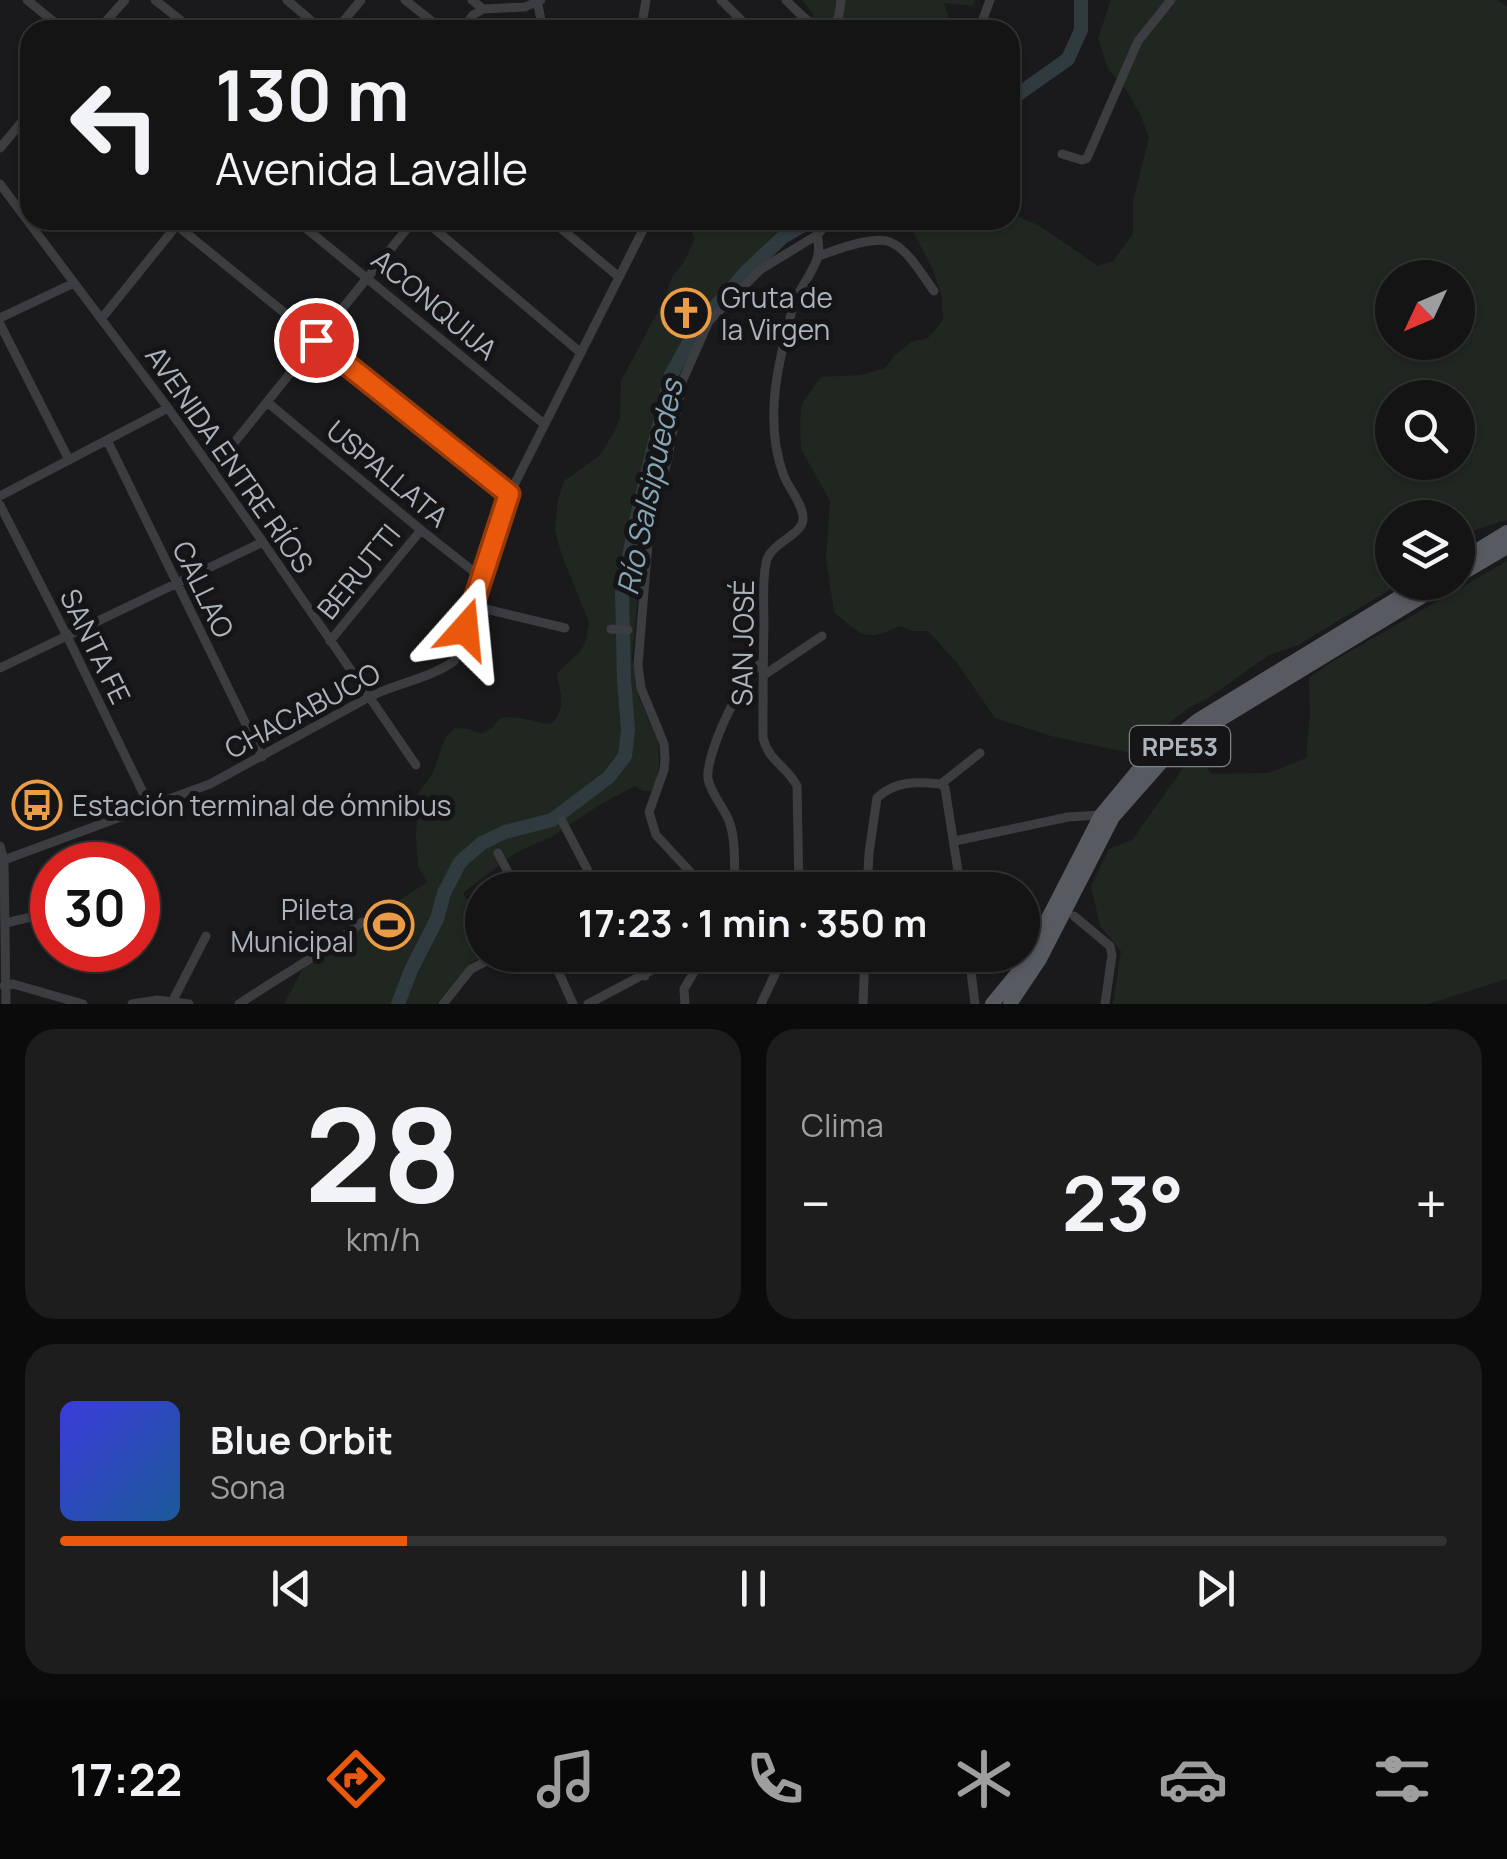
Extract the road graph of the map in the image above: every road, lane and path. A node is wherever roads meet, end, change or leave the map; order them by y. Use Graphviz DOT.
graph roads {
  1 [pos="27,0"];
  2 [pos="125,0"];
  3 [pos="155,0"];
  4 [pos="287,0"];
  5 [pos="361,0"];
  6 [pos="404,0"];
  7 [pos="472,0"];
  8 [pos="721,0"];
  9 [pos="786,0"];
  10 [pos="1171,0"];
  11 [pos="539,1"];
  12 [pos="483,9"];
  13 [pos="740,19"];
  14 [pos="52,20"];
  15 [pos="107,20"];
  16 [pos="180,20"];
  17 [pos="310,20"];
  18 [pos="344,20"];
  19 [pos="430,20"];
  20 [pos="469,20"];
  21 [pos="805,20"];
  22 [pos="20,124"];
  23 [pos="0,148"];
  24 [pos="1062,154"];
  25 [pos="0,184"];
  26 [pos="20,210"];
  27 [pos="35,230"];
  28 [pos="170,230"];
  29 [pos="185,230"];
  30 [pos="308,230"];
  31 [pos="406,230"];
  32 [pos="436,230"];
  33 [pos="563,230"];
  34 [pos="643,230"];
  35 [pos="822,230"];
  36 [pos="817,235"];
  37 [pos="819,256"];
  38 [pos="619,277"];
  39 [pos="367,278"];
  40 [pos="74,282"];
  41 [pos="934,290"];
  42 [pos="102,318"];
  43 [pos="0,321"];
  44 [pos="316,340"];
  45 [pos="581,353"];
  46 [pos="267,402"];
  47 [pos="168,408"];
  48 [pos="544,424"];
  49 [pos="107,440"];
  50 [pos="69,460"];
  51 [pos="212,470"];
  52 [pos="509,494"];
  53 [pos="0,496"];
  54 [pos="0,505"];
  55 [pos="420,530"];
  56 [pos="1507,532"];
  57 [pos="264,542"];
  58 [pos="1507,546"];
  59 [pos="1475,552"];
  60 [pos="1475,566"];
  61 [pos="482,578"];
  62 [pos="177,584"];
  63 [pos="1395,600"];
  64 [pos="1416,600"];
  65 [pos="473,606"];
  66 [pos="565,628"];
  67 [pos="611,629"];
  68 [pos="628,630"];
  69 [pos="68,636"];
  70 [pos="822,636"];
  71 [pos="330,640"];
  72 [pos="763,662"];
  73 [pos="0,668"];
  74 [pos="764,674"];
  75 [pos="369,697"];
  76 [pos="980,753"];
  77 [pos="262,757"];
  78 [pos="416,766"];
  79 [pos="943,786"];
  80 [pos="150,807"];
  81 [pos="1101,815"];
  82 [pos="562,821"];
  83 [pos="955,842"];
  84 [pos="0,846"];
  85 [pos="498,853"];
  86 [pos="2,862"];
  87 [pos="508,872"];
  88 [pos="589,872"];
  89 [pos="691,872"];
  90 [pos="734,872"];
  91 [pos="799,872"];
  92 [pos="868,872"];
  93 [pos="959,872"];
  94 [pos="1074,916"];
  95 [pos="30,918"];
  96 [pos="362,922"];
  97 [pos="6,924"];
  98 [pos="206,936"];
  99 [pos="469,972"];
  100 [pos="559,972"];
  101 [pos="643,972"];
  102 [pos="652,972"];
  103 [pos="694,972"];
  104 [pos="776,972"];
  105 [pos="864,972"];
  106 [pos="971,972"];
  107 [pos="645,976"];
  108 [pos="3,987"];
  109 [pos="172,1002"];
  110 [pos="6,1004"];
  111 [pos="83,1004"];
  112 [pos="132,1004"];
  113 [pos="188,1004"];
  114 [pos="239,1004"];
  115 [pos="443,1004"];
  116 [pos="573,1004"];
  117 [pos="588,1004"];
  118 [pos="685,1004"];
  119 [pos="761,1004"];
  120 [pos="863,1004"];
  121 [pos="975,1004"];
  122 [pos="992,1004"];
  123 [pos="1010,1004"];
  124 [pos="1106,1004"];
  1 -- 14 [label="street"];
  2 -- 15 [label="street"];
  3 -- 16 [label="street"];
  4 -- 17 [label="street"];
  5 -- 18 [label="street"];
  6 -- 19 [label="street"];
  7 -- 12 [label="street"];
  8 -- 13 [label="street"];
  9 -- 21 [label="street"];
  10 -- 24 [label="street"];
  11 -- 12 [label="street"];
  12 -- 20 [label="street"];
  22 -- 23 [label="street"];
  25 -- 26 [label="street, AVENIDA ENTRE RÍOS"];
  27 -- 40 [label="street, AVENIDA ENTRE RÍOS"];
  28 -- 42 [label="street"];
  29 -- 44 [label="street"];
  30 -- 39 [label="street, ACONQUIJA"];
  31 -- 39 [label="street"];
  32 -- 45 [label="street"];
  33 -- 38 [label="street"];
  34 -- 38 [label="street, CHACABUCO"];
  35 -- 36 [label="street"];
  36 -- 37 [label="street"];
  36 -- 89 [label="street"];
  37 -- 41 [label="street"];
  37 -- 72 [label="street, SAN JOSÉ"];
  38 -- 45 [label="street, CHACABUCO"];
  39 -- 44 [label="street"];
  39 -- 48 [label="street, ACONQUIJA"];
  40 -- 42 [label="street, AVENIDA ENTRE RÍOS"];
  40 -- 43 [label="street"];
  42 -- 47 [label="street, AVENIDA ENTRE RÍOS"];
  43 -- 50 [label="street"];
  44 -- 46 [label="street"];
  44 -- 52 [label="street"];
  45 -- 48 [label="street, CHACABUCO"];
  46 -- 51 [label="street"];
  46 -- 55 [label="street, USPALLATA"];
  47 -- 49 [label="street"];
  47 -- 51 [label="street, AVENIDA ENTRE RÍOS"];
  48 -- 52 [label="street, CHACABUCO"];
  49 -- 50 [label="street"];
  49 -- 62 [label="street, CALLAO"];
  50 -- 53 [label="street"];
  51 -- 57 [label="street, AVENIDA ENTRE RÍOS"];
  52 -- 61 [label="street, CHACABUCO"];
  54 -- 69 [label="street, SANTA FE"];
  55 -- 61 [label="street, USPALLATA"];
  55 -- 71 [label="street, BERUTTI"];
  56 -- 59 [label="main road"];
  57 -- 62 [label="street"];
  57 -- 71 [label="street, AVENIDA ENTRE RÍOS"];
  58 -- 60 [label="main road"];
  61 -- 65 [label="street, CHACABUCO"];
  62 -- 69 [label="street"];
  62 -- 77 [label="street, CALLAO"];
  63 -- 81 [label="main road, RPE53"];
  64 -- 123 [label="main road, RPE53"];
  65 -- 66 [label="street"];
  65 -- 75 [label="street, CHACABUCO"];
  67 -- 68 [label="street"];
  69 -- 73 [label="street"];
  69 -- 80 [label="street, SANTA FE"];
  70 -- 74 [label="street"];
  71 -- 75 [label="street, AVENIDA ENTRE RÍOS"];
  72 -- 74 [label="street, SAN JOSÉ"];
  72 -- 90 [label="street"];
  74 -- 91 [label="street, SAN JOSÉ"];
  75 -- 77 [label="street, CHACABUCO"];
  75 -- 78 [label="street, AVENIDA ENTRE RÍOS"];
  76 -- 79 [label="street"];
  77 -- 80 [label="street, CHACABUCO"];
  79 -- 83 [label="street"];
  79 -- 92 [label="street"];
  80 -- 86 [label="street, CHACABUCO"];
  81 -- 83 [label="street"];
  81 -- 122 [label="main road, RPE53"];
  82 -- 88 [label="street"];
  83 -- 93 [label="street"];
  84 -- 86 [label="street"];
  85 -- 87 [label="street"];
  86 -- 97 [label="street"];
  94 -- 124 [label="street"];
  95 -- 97 [label="street"];
  96 -- 114 [label="street"];
  97 -- 108 [label="street"];
  98 -- 109 [label="street"];
  99 -- 115 [label="street"];
  100 -- 116 [label="street"];
  101 -- 107 [label="street"];
  102 -- 107 [label="street"];
  103 -- 118 [label="street"];
  104 -- 119 [label="street"];
  105 -- 120 [label="street"];
  106 -- 121 [label="street"];
  107 -- 117 [label="street"];
  108 -- 110 [label="street"];
  108 -- 111 [label="street"];
  109 -- 112 [label="street"];
  109 -- 113 [label="street"];
}
